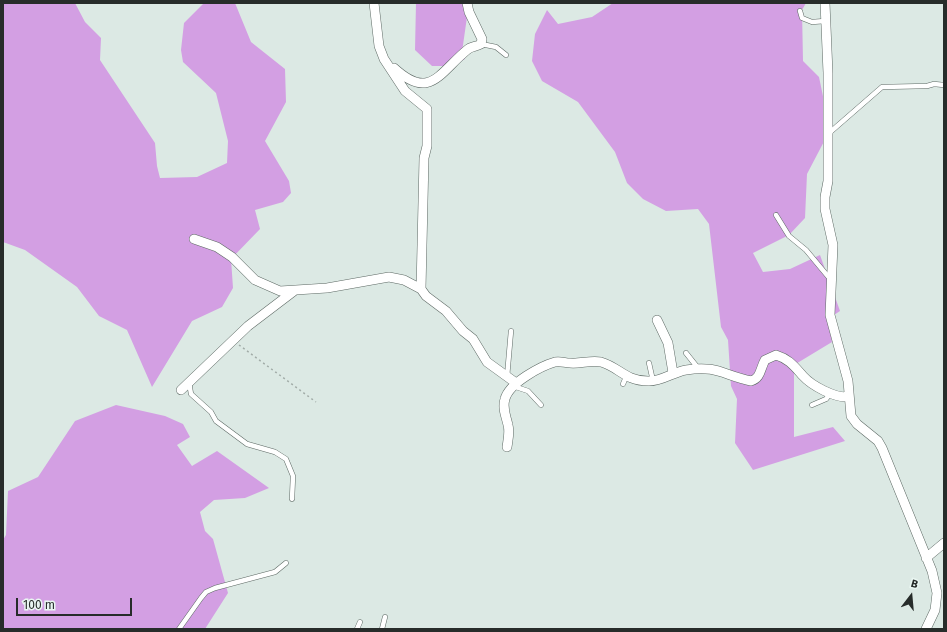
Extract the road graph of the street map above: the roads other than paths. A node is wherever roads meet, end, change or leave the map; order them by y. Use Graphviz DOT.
graph roads {
  1 [pos="374,3"];
  2 [pos="466,3"];
  3 [pos="825,3"];
  4 [pos="800,11"];
  5 [pos="825,22"];
  6 [pos="481,44"];
  7 [pos="506,55"];
  8 [pos="384,59"];
  9 [pos="944,85"];
  10 [pos="828,134"];
  11 [pos="776,215"];
  12 [pos="194,240"];
  13 [pos="831,281"];
  14 [pos="421,289"];
  15 [pos="295,290"];
  16 [pos="657,320"];
  17 [pos="510,331"];
  18 [pos="686,353"];
  19 [pos="649,363"];
  20 [pos="698,368"];
  21 [pos="673,373"];
  22 [pos="507,377"];
  23 [pos="653,381"];
  24 [pos="190,382"];
  25 [pos="515,385"];
  26 [pos="181,390"];
  27 [pos="830,394"];
  28 [pos="848,397"];
  29 [pos="812,404"];
  30 [pos="541,405"];
  31 [pos="507,447"];
  32 [pos="292,499"];
  33 [pos="944,543"];
  34 [pos="926,558"];
  35 [pos="286,563"];
  36 [pos="385,616"];
  37 [pos="360,622"];
  38 [pos="179,629"];
  39 [pos="357,629"];
  40 [pos="382,629"];
  41 [pos="926,629"];
  1 -- 8 [label="street"];
  2 -- 6 [label="street"];
  3 -- 5 [label="street"];
  4 -- 5 [label="lane"];
  5 -- 10 [label="street"];
  6 -- 7 [label="lane"];
  6 -- 8 [label="street"];
  8 -- 14 [label="street"];
  9 -- 10 [label="lane"];
  10 -- 13 [label="street"];
  11 -- 13 [label="lane"];
  12 -- 15 [label="street"];
  13 -- 28 [label="street"];
  14 -- 15 [label="street"];
  14 -- 22 [label="street"];
  15 -- 24 [label="street"];
  16 -- 21 [label="street"];
  17 -- 22 [label="lane"];
  18 -- 20 [label="lane"];
  19 -- 23 [label="lane"];
  20 -- 21 [label="street"];
  20 -- 27 [label="street"];
  21 -- 23 [label="street"];
  22 -- 25 [label="street"];
  23 -- 25 [label="street"];
  24 -- 26 [label="street"];
  24 -- 32 [label="lane"];
  25 -- 30 [label="lane"];
  25 -- 31 [label="street"];
  27 -- 28 [label="street"];
  27 -- 29 [label="lane"];
  28 -- 34 [label="street"];
  33 -- 34 [label="street"];
  34 -- 41 [label="street"];
  35 -- 38 [label="lane"];
  36 -- 40 [label="lane"];
  37 -- 39 [label="lane"];
}
